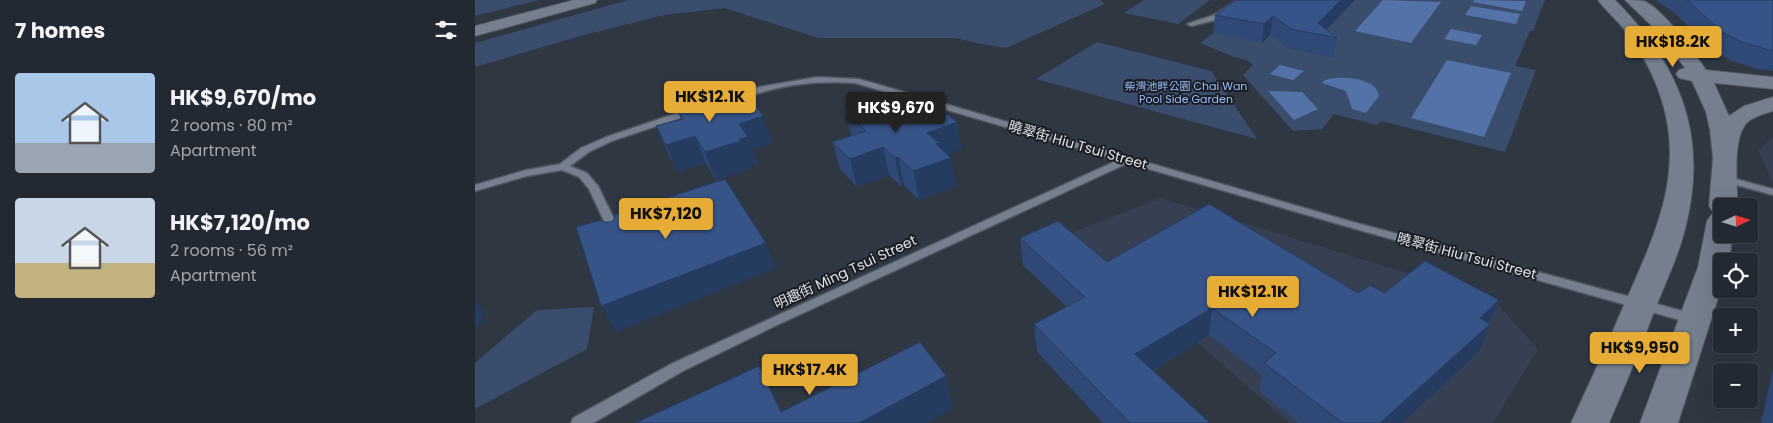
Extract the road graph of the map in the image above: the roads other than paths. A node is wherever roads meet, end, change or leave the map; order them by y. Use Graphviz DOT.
graph roads {
  1 [pos="590,0"];
  2 [pos="1241,0"];
  3 [pos="1606,0"];
  4 [pos="1633,0"];
  5 [pos="1191,24"];
  6 [pos="475,31"];
  7 [pos="1677,42"];
  8 [pos="1664,76"];
  9 [pos="1773,76"];
  10 [pos="1701,80"];
  11 [pos="1773,83"];
  12 [pos="1773,94"];
  13 [pos="1773,104"];
  14 [pos="1129,159"];
  15 [pos="1725,166"];
  16 [pos="563,167"];
  17 [pos="475,188"];
  18 [pos="1773,192"];
  19 [pos="1723,198"];
  20 [pos="621,242"];
  21 [pos="1717,243"];
  22 [pos="1642,303"];
  23 [pos="1694,318"];
  24 [pos="579,423"];
  25 [pos="1590,423"];
  26 [pos="1659,423"];
  1 -- 6 [label="street"];
  2 -- 5 [label="lane"];
  3 -- 8 [label="main road"];
  4 -- 7 [label="main road"];
  7 -- 9 [label="main road"];
  7 -- 10 [label="main road"];
  8 -- 10 [label="main road"];
  8 -- 22 [label="main road"];
  10 -- 11 [label="main road"];
  10 -- 12 [label="main road"];
  10 -- 15 [label="main road"];
  13 -- 15 [label="main road"];
  14 -- 16 [label="lane, 曉翠街 Hiu Tsui Street"];
  14 -- 22 [label="lane, 曉翠街 Hiu Tsui Street"];
  14 -- 24 [label="lane, 明趣街 Ming Tsui Street"];
  15 -- 18 [label="lane"];
  15 -- 19 [label="main road"];
  16 -- 17 [label="lane"];
  16 -- 20 [label="lane"];
  21 -- 23 [label="main road"];
  22 -- 23 [label="lane, 曉翠街 Hiu Tsui Street"];
  22 -- 25 [label="main road"];
  23 -- 26 [label="main road"];
}
